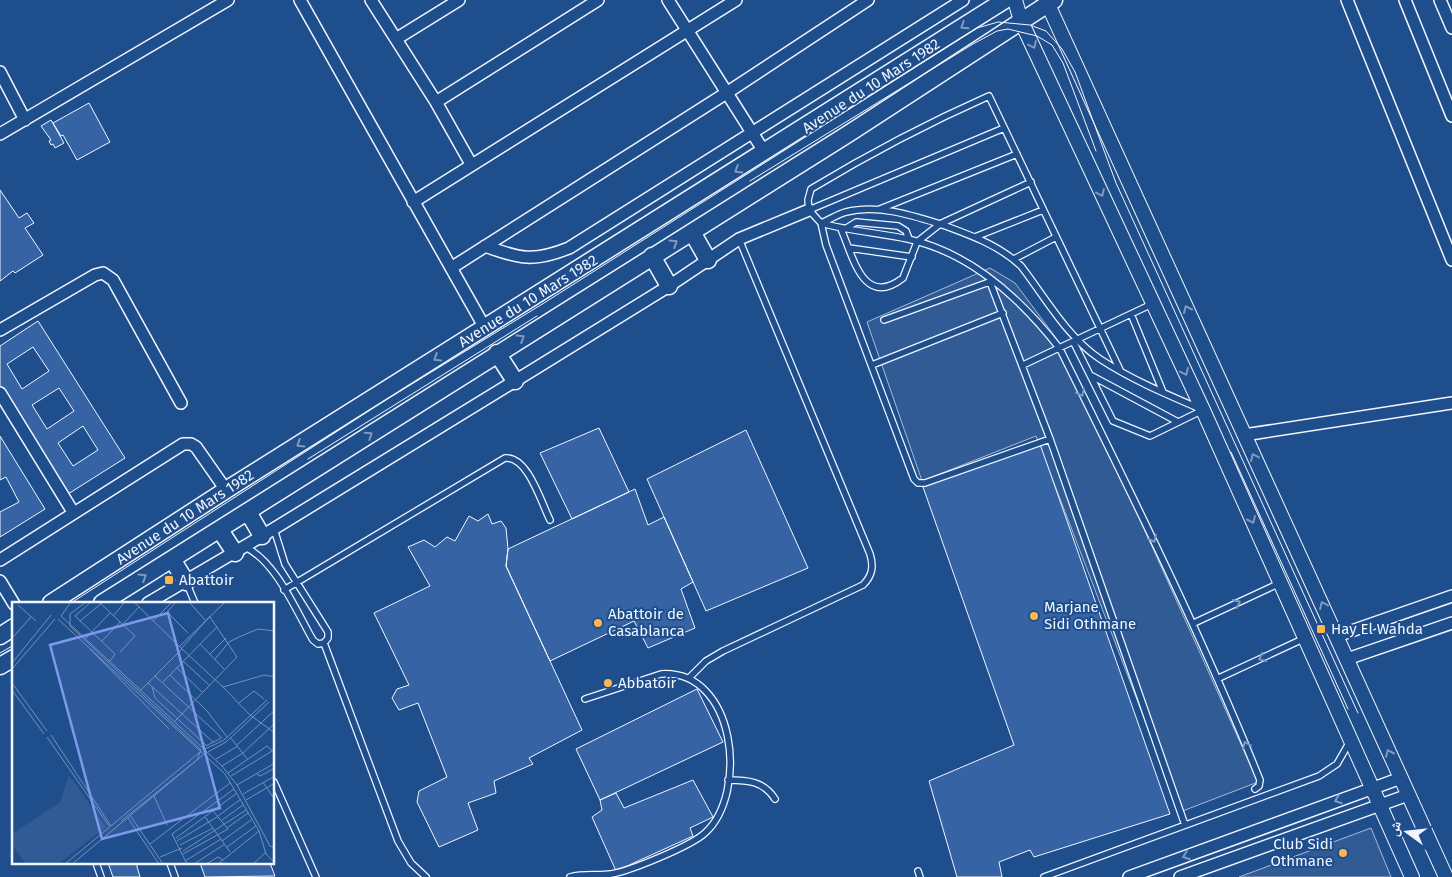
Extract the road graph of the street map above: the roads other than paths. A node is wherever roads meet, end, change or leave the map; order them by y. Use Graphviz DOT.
graph roads {
  1 [pos="228,0"];
  2 [pos="300,0"];
  3 [pos="371,0"];
  4 [pos="459,0"];
  5 [pos="598,0"];
  6 [pos="668,0"];
  7 [pos="736,0"];
  8 [pos="868,0"];
  9 [pos="963,0"];
  10 [pos="1006,0"];
  11 [pos="1347,0"];
  12 [pos="1405,0"];
  13 [pos="1440,0"];
  14 [pos="1050,1"];
  15 [pos="1021,21"];
  16 [pos="1452,28"];
  17 [pos="688,30"];
  18 [pos="396,40"];
  19 [pos="0,72"];
  20 [pos="728,92"];
  21 [pos="436,102"];
  22 [pos="1452,116"];
  23 [pos="25,120"];
  24 [pos="1004,128"];
  25 [pos="752,131"];
  26 [pos="0,134"];
  27 [pos="765,153"];
  28 [pos="1017,154"];
  29 [pos="471,164"];
  30 [pos="1031,182"];
  31 [pos="413,202"];
  32 [pos="809,210"];
  33 [pos="877,210"];
  34 [pos="1043,210"];
  35 [pos="821,223"];
  36 [pos="940,224"];
  37 [pos="843,229"];
  38 [pos="692,232"];
  39 [pos="975,237"];
  40 [pos="1056,237"];
  41 [pos="739,239"];
  42 [pos="909,239"];
  43 [pos="917,242"];
  44 [pos="485,246"];
  45 [pos="849,248"];
  46 [pos="652,256"];
  47 [pos="912,257"];
  48 [pos="1014,259"];
  49 [pos="708,260"];
  50 [pos="1452,260"];
  51 [pos="450,268"];
  52 [pos="991,281"];
  53 [pos="669,286"];
  54 [pos="1154,303"];
  55 [pos="1003,313"];
  56 [pos="1131,314"];
  57 [pos="884,320"];
  58 [pos="485,328"];
  59 [pos="1099,329"];
  60 [pos="0,330"];
  61 [pos="1076,341"];
  62 [pos="1060,349"];
  63 [pos="497,353"];
  64 [pos="872,365"];
  65 [pos="1023,365"];
  66 [pos="1120,370"];
  67 [pos="1091,375"];
  68 [pos="515,381"];
  69 [pos="1163,392"];
  70 [pos="0,393"];
  71 [pos="181,403"];
  72 [pos="1452,404"];
  73 [pos="1203,410"];
  74 [pos="1178,422"];
  75 [pos="1244,435"];
  76 [pos="1050,439"];
  77 [pos="226,490"];
  78 [pos="72,512"];
  79 [pos="248,512"];
  80 [pos="550,520"];
  81 [pos="220,530"];
  82 [pos="268,533"];
  83 [pos="240,550"];
  84 [pos="172,559"];
  85 [pos="0,560"];
  86 [pos="0,581"];
  87 [pos="186,582"];
  88 [pos="297,582"];
  89 [pos="1281,583"];
  90 [pos="284,590"];
  91 [pos="1452,596"];
  92 [pos="13,602"];
  93 [pos="53,602"];
  94 [pos="104,602"];
  95 [pos="150,602"];
  96 [pos="195,602"];
  97 [pos="1452,622"];
  98 [pos="1194,623"];
  99 [pos="12,628"];
  100 [pos="0,636"];
  101 [pos="1338,636"];
  102 [pos="1305,638"];
  103 [pos="324,643"];
  104 [pos="12,659"];
  105 [pos="1346,659"];
  106 [pos="0,666"];
  107 [pos="690,678"];
  108 [pos="1219,678"];
  109 [pos="585,699"];
  110 [pos="1350,739"];
  111 [pos="1401,778"];
  112 [pos="728,780"];
  113 [pos="275,784"];
  114 [pos="1372,788"];
  115 [pos="1255,789"];
  116 [pos="1408,795"];
  117 [pos="774,799"];
  118 [pos="1378,805"];
  119 [pos="1185,825"];
  120 [pos="96,864"];
  121 [pos="170,864"];
  122 [pos="101,877"];
  123 [pos="175,877"];
  124 [pos="316,877"];
  125 [pos="426,877"];
  126 [pos="570,877"];
  127 [pos="1044,877"];
  128 [pos="1129,877"];
  129 [pos="1180,877"];
  130 [pos="1412,877"];
  131 [pos="1446,877"];
  1 -- 23 [label="street"];
  2 -- 31 [label="street"];
  3 -- 18 [label="street"];
  4 -- 18 [label="street"];
  5 -- 21 [label="street"];
  6 -- 17 [label="street"];
  7 -- 17 [label="street"];
  8 -- 20 [label="street"];
  9 -- 25 [label="street"];
  10 -- 15 [label="street"];
  10 -- 27 [label="main road, Avenue du 10 Mars 1982, one-way"];
  11 -- 50 [label="street"];
  12 -- 22 [label="street"];
  13 -- 16 [label="street"];
  14 -- 15 [label="main road, Avenue du 10 Mars 1982"];
  75 -- 14 [label="street, one-way"];
  15 -- 38 [label="main road, Avenue du 10 Mars 1982"];
  15 -- 54 [label="street, one-way"];
  17 -- 20 [label="street"];
  17 -- 29 [label="street"];
  18 -- 21 [label="street"];
  19 -- 23 [label="street"];
  20 -- 25 [label="street"];
  20 -- 44 [label="street"];
  21 -- 29 [label="street"];
  23 -- 26 [label="street"];
  24 -- 28 [label="lane"];
  24 -- 32 [label="lane"];
  24 -- 32 [label="lane"];
  25 -- 27 [label="street"];
  25 -- 44 [label="street"];
  27 -- 58 [label="main road, Avenue du 10 Mars 1982, one-way"];
  28 -- 30 [label="lane"];
  28 -- 33 [label="lane"];
  29 -- 31 [label="street"];
  30 -- 34 [label="lane"];
  30 -- 36 [label="lane"];
  31 -- 51 [label="street"];
  32 -- 35 [label="lane"];
  32 -- 41 [label="street"];
  33 -- 35 [label="lane"];
  33 -- 36 [label="lane"];
  34 -- 39 [label="lane"];
  34 -- 40 [label="lane"];
  35 -- 37 [label="lane"];
  35 -- 64 [label="lane"];
  36 -- 39 [label="lane"];
  36 -- 43 [label="lane"];
  37 -- 42 [label="lane"];
  37 -- 42 [label="lane"];
  37 -- 45 [label="lane"];
  46 -- 38 [label="main road, Avenue du 10 Mars 1982, one-way"];
  38 -- 49 [label="main road"];
  39 -- 48 [label="lane"];
  40 -- 48 [label="lane"];
  40 -- 59 [label="lane"];
  41 -- 49 [label="street"];
  41 -- 107 [label="lane"];
  42 -- 43 [label="lane"];
  43 -- 47 [label="lane"];
  43 -- 52 [label="lane"];
  44 -- 51 [label="street"];
  45 -- 47 [label="lane"];
  45 -- 47 [label="lane"];
  46 -- 53 [label="main road"];
  63 -- 46 [label="main road, Avenue du 10 Mars 1982, one-way"];
  48 -- 61 [label="lane"];
  49 -- 53 [label="street"];
  51 -- 58 [label="street"];
  52 -- 55 [label="lane"];
  52 -- 57 [label="lane"];
  52 -- 62 [label="lane"];
  53 -- 68 [label="street"];
  54 -- 56 [label="lane"];
  54 -- 73 [label="street, one-way"];
  55 -- 64 [label="lane"];
  55 -- 65 [label="lane"];
  56 -- 59 [label="lane"];
  56 -- 69 [label="lane"];
  58 -- 77 [label="main road, Avenue du 10 Mars 1982, one-way"];
  59 -- 61 [label="lane"];
  59 -- 66 [label="lane"];
  60 -- 71 [label="street"];
  61 -- 62 [label="lane"];
  61 -- 66 [label="lane"];
  61 -- 67 [label="lane"];
  62 -- 65 [label="lane"];
  62 -- 98 [label="lane, one-way"];
  63 -- 68 [label="main road"];
  79 -- 63 [label="main road, Avenue du 10 Mars 1982, one-way"];
  64 -- 76 [label="lane"];
  65 -- 76 [label="lane"];
  66 -- 69 [label="lane"];
  67 -- 74 [label="lane"];
  67 -- 74 [label="lane"];
  68 -- 82 [label="street"];
  69 -- 73 [label="lane"];
  70 -- 78 [label="street"];
  72 -- 75 [label="street"];
  73 -- 74 [label="lane"];
  73 -- 89 [label="street, one-way"];
  101 -- 75 [label="street, one-way"];
  76 -- 119 [label="lane"];
  77 -- 78 [label="street"];
  77 -- 93 [label="main road, Avenue du 10 Mars 1982"];
  78 -- 85 [label="street"];
  79 -- 81 [label="main road, Avenue du 10 Mars 1982"];
  79 -- 82 [label="main road"];
  80 -- 88 [label="lane"];
  81 -- 83 [label="main road"];
  81 -- 84 [label="main road, Avenue du 10 Mars 1982"];
  82 -- 83 [label="street"];
  82 -- 88 [label="lane"];
  83 -- 87 [label="street"];
  83 -- 90 [label="lane"];
  84 -- 87 [label="main road"];
  94 -- 84 [label="main road, Avenue du 10 Mars 1982, one-way"];
  86 -- 92 [label="street"];
  87 -- 95 [label="street"];
  87 -- 96 [label="lane"];
  88 -- 90 [label="lane"];
  88 -- 103 [label="lane"];
  98 -- 89 [label="lane, one-way"];
  89 -- 102 [label="street"];
  90 -- 103 [label="lane"];
  91 -- 101 [label="street"];
  97 -- 105 [label="street"];
  98 -- 108 [label="lane"];
  99 -- 100 [label="main road"];
  101 -- 105 [label="street"];
  102 -- 108 [label="lane, one-way"];
  102 -- 110 [label="street"];
  103 -- 125 [label="lane"];
  104 -- 106 [label="main road"];
  111 -- 105 [label="street, one-way"];
  107 -- 109 [label="lane"];
  107 -- 112 [label="lane"];
  115 -- 108 [label="lane, one-way"];
  110 -- 114 [label="street"];
  110 -- 119 [label="lane"];
  111 -- 114 [label="street"];
  111 -- 116 [label="street"];
  112 -- 117 [label="lane"];
  112 -- 126 [label="lane"];
  113 -- 124 [label="lane"];
  114 -- 118 [label="street"];
  114 -- 128 [label="street, one-way"];
  116 -- 118 [label="street"];
  116 -- 131 [label="street"];
  118 -- 129 [label="street"];
  118 -- 130 [label="street"];
  119 -- 127 [label="lane"];
  120 -- 122 [label="lane"];
  121 -- 123 [label="lane"];
}
